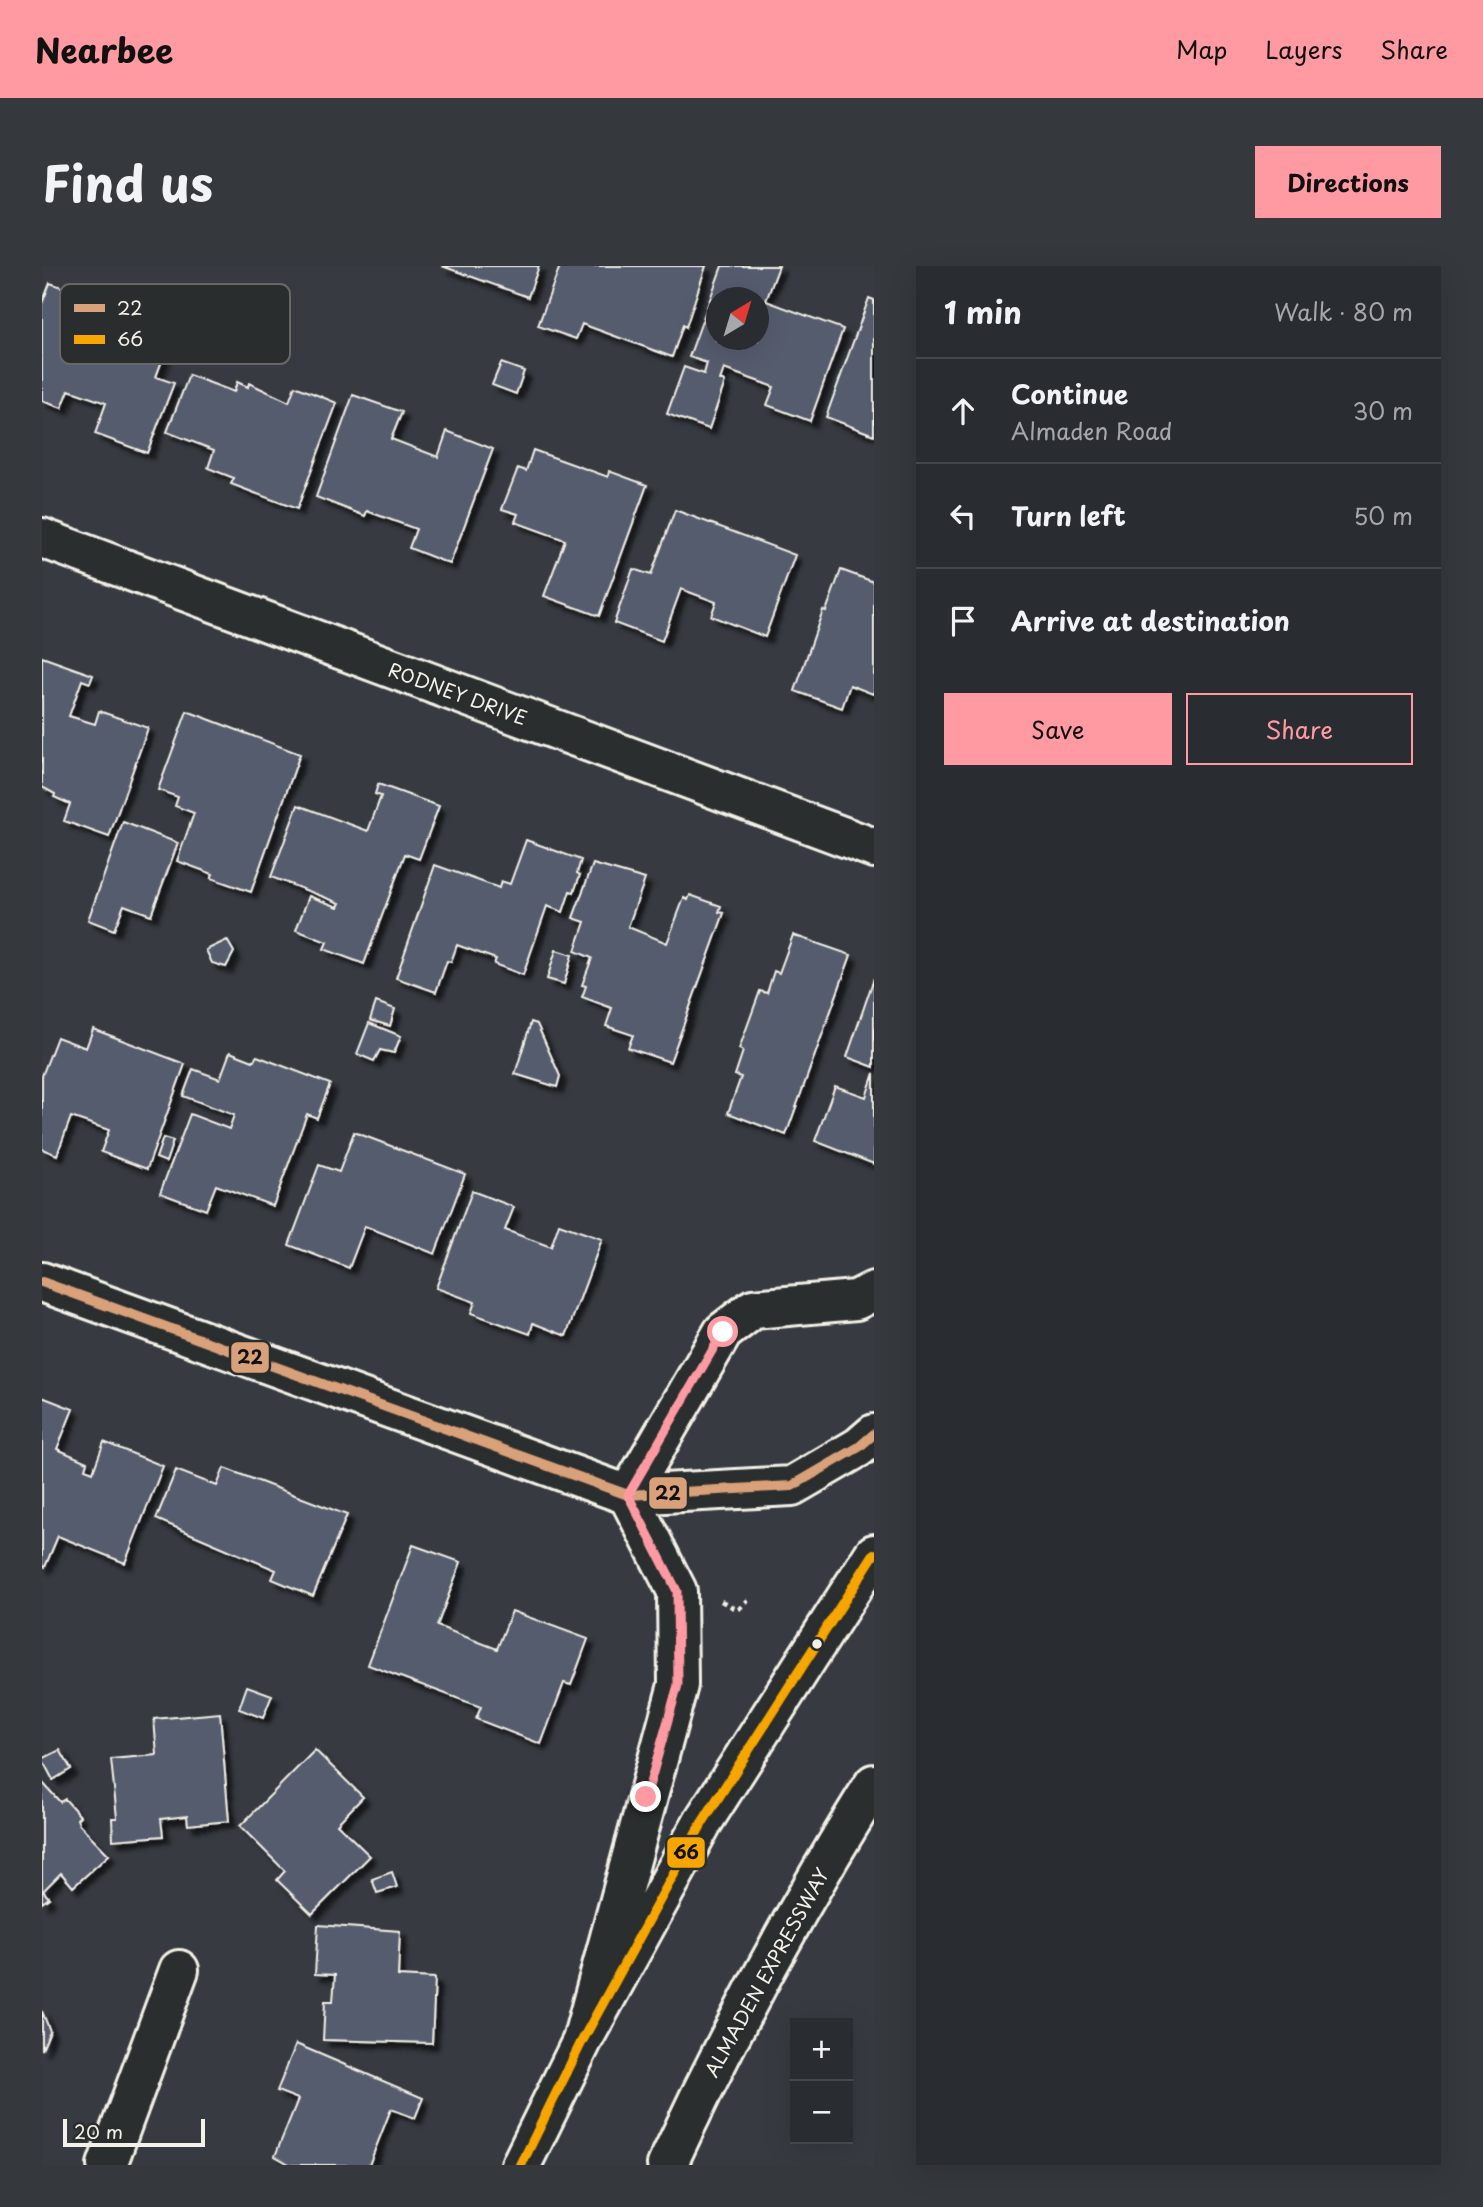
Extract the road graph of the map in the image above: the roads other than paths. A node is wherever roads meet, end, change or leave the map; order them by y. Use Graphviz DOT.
graph roads {
  1 [pos="42,538"];
  2 [pos="874,848"];
  3 [pos="42,1282"];
  4 [pos="874,1291"];
  5 [pos="874,1434"];
  6 [pos="628,1495"];
  7 [pos="874,1554"];
  8 [pos="874,1784"];
  9 [pos="179,1969"];
  10 [pos="582,2041"];
  11 [pos="107,2165"];
  12 [pos="521,2165"];
  13 [pos="667,2165"];
  1 -- 2 [label="street, RODNEY DRIVE"];
  3 -- 6 [label="street"];
  4 -- 6 [label="street"];
  5 -- 6 [label="street"];
  6 -- 10 [label="street"];
  7 -- 10 [label="street"];
  8 -- 13 [label="street, ALMADEN EXPRESSWAY"];
  9 -- 11 [label="street"];
  10 -- 12 [label="street"];
}
